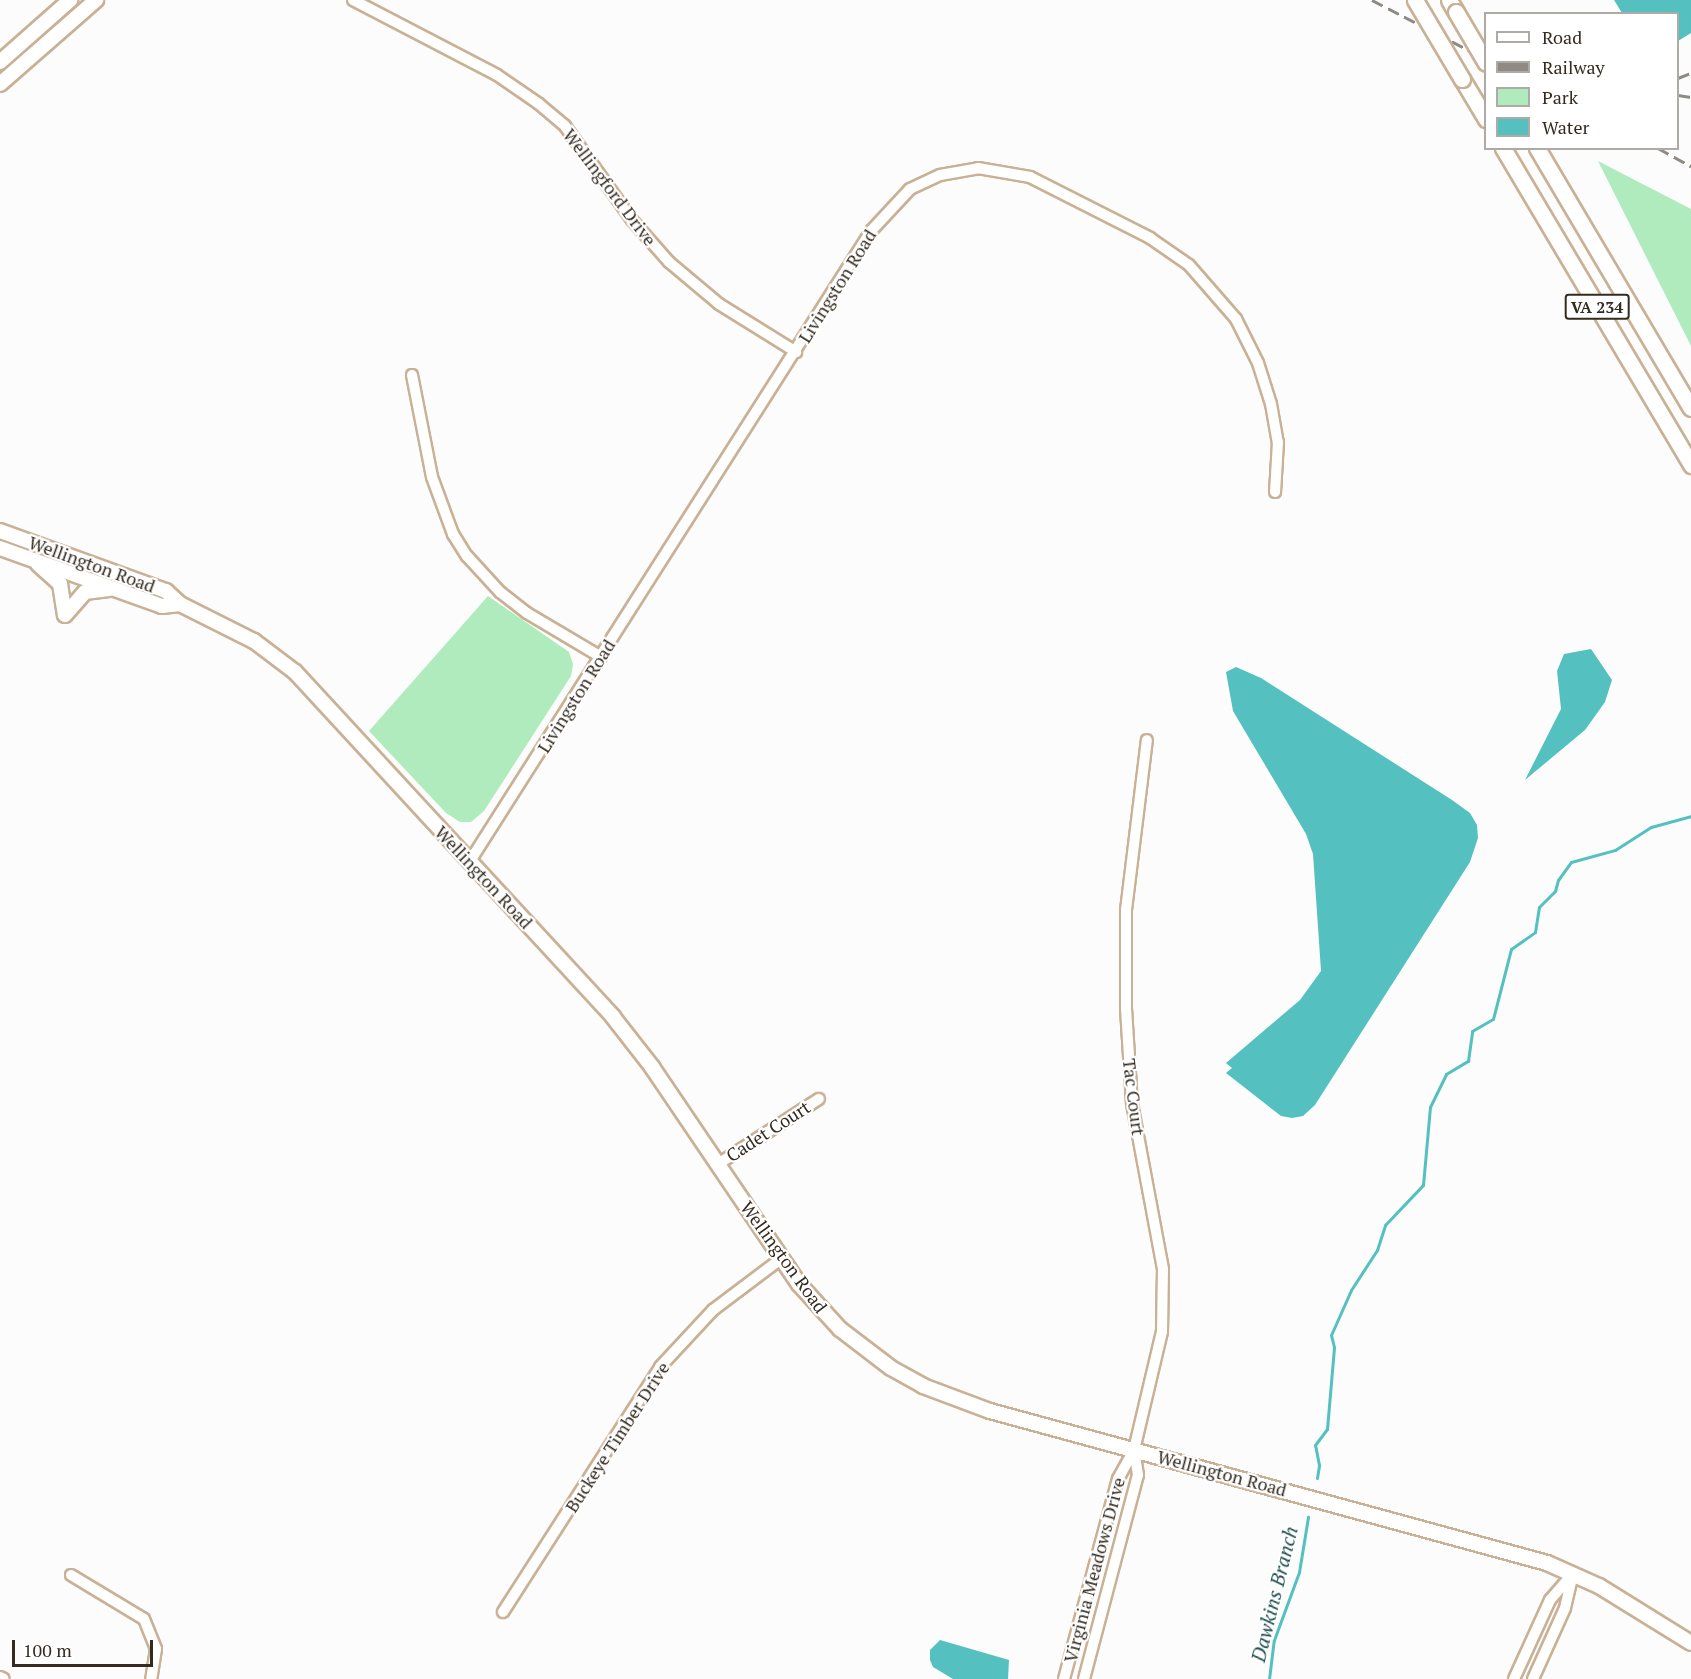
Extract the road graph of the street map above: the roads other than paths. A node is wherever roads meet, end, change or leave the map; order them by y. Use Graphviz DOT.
graph roads {
  1 [pos="70,0"];
  2 [pos="96,0"];
  3 [pos="353,0"];
  4 [pos="1415,0"];
  5 [pos="1452,6"];
  6 [pos="1484,61"];
  7 [pos="0,62"];
  8 [pos="0,84"];
  9 [pos="1484,117"];
  10 [pos="1504,150"];
  11 [pos="1538,150"];
  12 [pos="796,352"];
  13 [pos="412,375"];
  14 [pos="1691,408"];
  15 [pos="1691,465"];
  16 [pos="1275,492"];
  17 [pos="0,531"];
  18 [pos="0,548"];
  19 [pos="32,559"];
  20 [pos="117,589"];
  21 [pos="180,604"];
  22 [pos="601,657"];
  23 [pos="1147,740"];
  24 [pos="470,861"];
  25 [pos="819,1099"];
  26 [pos="718,1164"];
  27 [pos="782,1258"];
  28 [pos="1134,1450"];
  29 [pos="1573,1574"];
  30 [pos="71,1575"];
  31 [pos="503,1612"];
  32 [pos="1691,1643"];
  33 [pos="0,1677"];
  34 [pos="4,1679"];
  35 [pos="151,1679"];
  36 [pos="1064,1679"];
  37 [pos="1084,1679"];
  38 [pos="1514,1679"];
  39 [pos="1533,1679"];
  1 -- 7 [label="main road"];
  2 -- 8 [label="main road"];
  3 -- 12 [label="street, Wellingford Drive"];
  4 -- 9 [label="highway, bridge"];
  5 -- 6 [label="highway, bridge"];
  10 -- 15 [label="highway, VA 234"];
  11 -- 14 [label="highway, VA 234"];
  12 -- 16 [label="street, Livingston Road"];
  12 -- 22 [label="street, Livingston Road"];
  13 -- 22 [label="street"];
  17 -- 21 [label="main road, Wellington Road"];
  18 -- 19 [label="main road, Wellington Road"];
  19 -- 20 [label="main road, Wellington Road"];
  19 -- 20 [label="main road"];
  20 -- 21 [label="main road, Wellington Road"];
  21 -- 24 [label="main road, Wellington Road"];
  22 -- 24 [label="street, Livingston Road"];
  23 -- 28 [label="street, Tac Court"];
  24 -- 26 [label="main road, Wellington Road"];
  25 -- 26 [label="street, Cadet Court"];
  26 -- 27 [label="main road, Wellington Road"];
  27 -- 28 [label="main road, Wellington Road"];
  27 -- 31 [label="street, Buckeye Timber Drive"];
  28 -- 29 [label="main road, Wellington Road"];
  28 -- 36 [label="street, Virginia Meadows Drive"];
  28 -- 37 [label="street, Virginia Meadows Drive"];
  29 -- 32 [label="main road, Wellington Road"];
  29 -- 38 [label="street"];
  29 -- 39 [label="street"];
  30 -- 35 [label="street"];
  33 -- 34 [label="street"];
}
